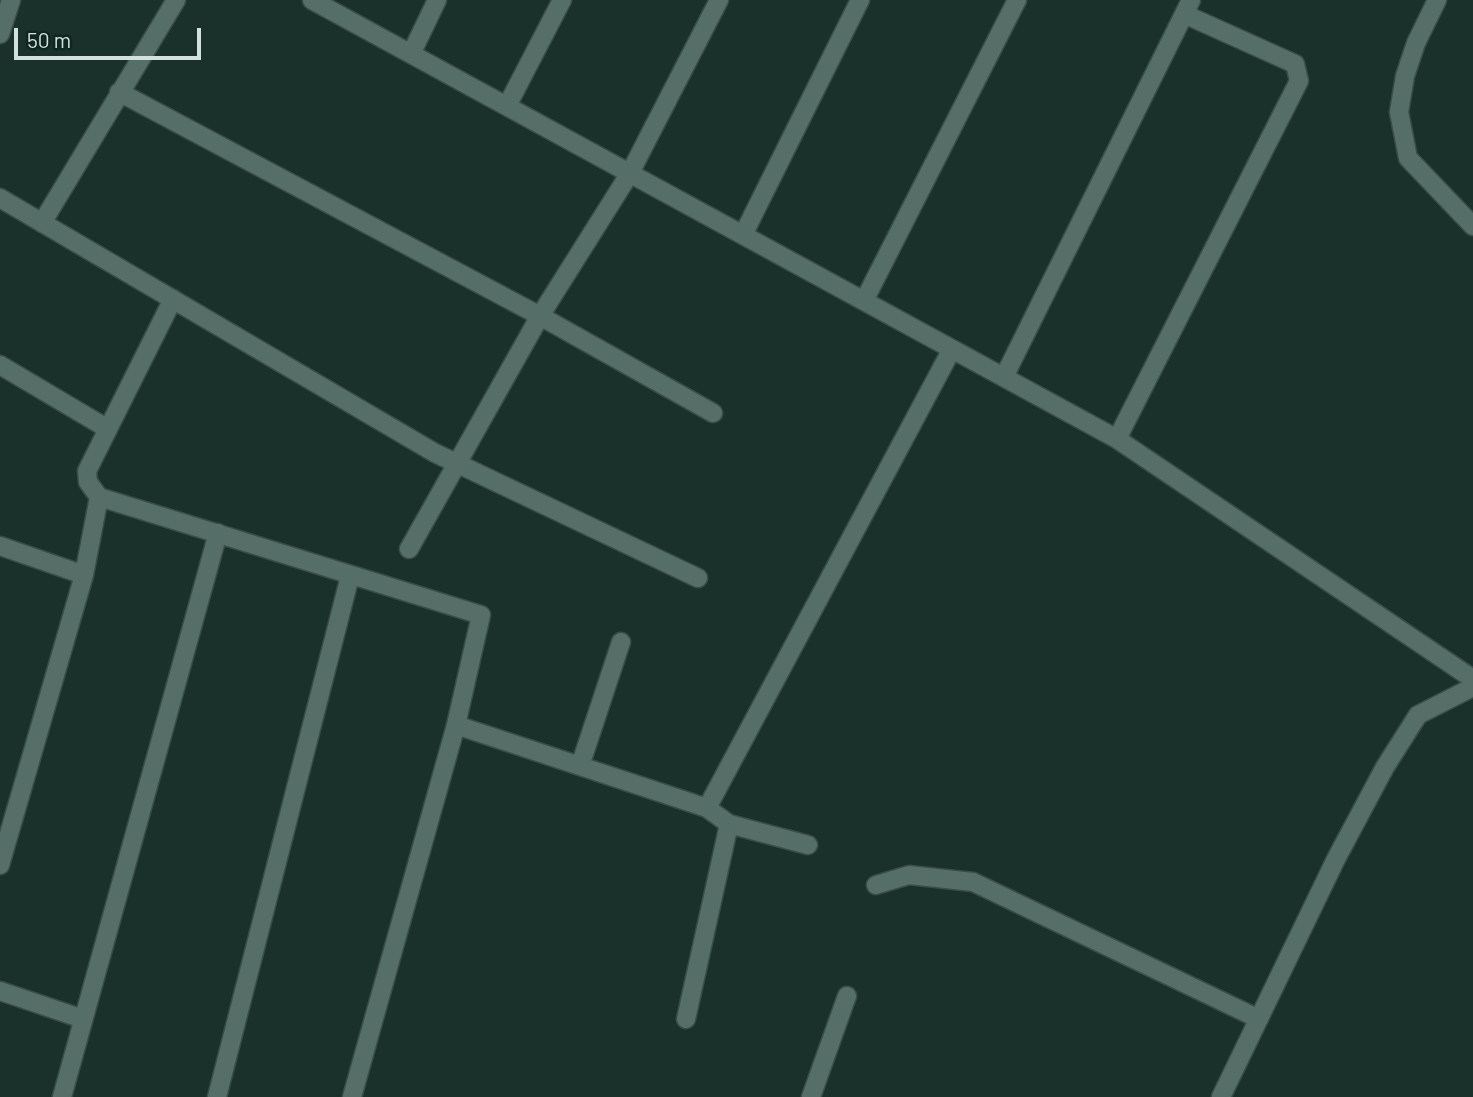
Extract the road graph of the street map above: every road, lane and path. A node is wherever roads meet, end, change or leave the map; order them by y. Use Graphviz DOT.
graph roads {
  1 [pos="11,0"];
  2 [pos="176,0"];
  3 [pos="312,0"];
  4 [pos="437,0"];
  5 [pos="562,0"];
  6 [pos="719,0"];
  7 [pos="860,0"];
  8 [pos="1017,0"];
  9 [pos="1437,0"];
  10 [pos="1188,7"];
  11 [pos="0,34"];
  12 [pos="411,54"];
  13 [pos="119,92"];
  14 [pos="507,106"];
  15 [pos="630,173"];
  16 [pos="0,198"];
  17 [pos="42,223"];
  18 [pos="1473,226"];
  19 [pos="743,235"];
  20 [pos="173,299"];
  21 [pos="863,301"];
  22 [pos="540,316"];
  23 [pos="952,349"];
  24 [pos="0,365"];
  25 [pos="1004,377"];
  26 [pos="713,413"];
  27 [pos="108,429"];
  28 [pos="1117,439"];
  29 [pos="456,463"];
  30 [pos="99,497"];
  31 [pos="218,533"];
  32 [pos="0,546"];
  33 [pos="409,549"];
  34 [pos="84,575"];
  35 [pos="350,576"];
  36 [pos="698,578"];
  37 [pos="621,642"];
  38 [pos="1473,679"];
  39 [pos="1473,687"];
  40 [pos="456,725"];
  41 [pos="580,766"];
  42 [pos="707,808"];
  43 [pos="729,824"];
  44 [pos="808,845"];
  45 [pos="0,865"];
  46 [pos="876,885"];
  47 [pos="0,991"];
  48 [pos="847,996"];
  49 [pos="83,1019"];
  50 [pos="686,1019"];
  51 [pos="1259,1019"];
  52 [pos="62,1097"];
  53 [pos="217,1097"];
  54 [pos="352,1097"];
  55 [pos="811,1097"];
  56 [pos="1221,1097"];
  1 -- 11 [label="street"];
  2 -- 13 [label="street"];
  3 -- 12 [label="street"];
  4 -- 12 [label="street"];
  5 -- 14 [label="street"];
  6 -- 15 [label="street"];
  7 -- 19 [label="street"];
  8 -- 21 [label="street"];
  9 -- 18 [label="street"];
  10 -- 25 [label="street"];
  10 -- 28 [label="street"];
  12 -- 14 [label="street"];
  13 -- 17 [label="street"];
  13 -- 22 [label="street"];
  14 -- 15 [label="street"];
  15 -- 19 [label="street"];
  15 -- 22 [label="street"];
  16 -- 17 [label="street"];
  17 -- 20 [label="street"];
  19 -- 21 [label="street"];
  20 -- 27 [label="street"];
  20 -- 29 [label="street"];
  21 -- 23 [label="street"];
  22 -- 26 [label="street"];
  22 -- 29 [label="street"];
  23 -- 25 [label="street"];
  23 -- 42 [label="street"];
  24 -- 27 [label="street"];
  25 -- 28 [label="street"];
  27 -- 30 [label="street"];
  28 -- 38 [label="street"];
  29 -- 33 [label="street"];
  29 -- 36 [label="street"];
  30 -- 31 [label="street"];
  30 -- 34 [label="street"];
  31 -- 35 [label="street"];
  31 -- 49 [label="street"];
  32 -- 34 [label="street"];
  34 -- 45 [label="street"];
  35 -- 40 [label="street"];
  35 -- 53 [label="street"];
  37 -- 41 [label="street"];
  39 -- 51 [label="street"];
  40 -- 41 [label="street"];
  40 -- 54 [label="street"];
  41 -- 42 [label="street"];
  42 -- 43 [label="street"];
  43 -- 44 [label="street"];
  43 -- 50 [label="street"];
  46 -- 51 [label="street"];
  47 -- 49 [label="street"];
  48 -- 55 [label="street"];
  49 -- 52 [label="street"];
  51 -- 56 [label="street"];
}
